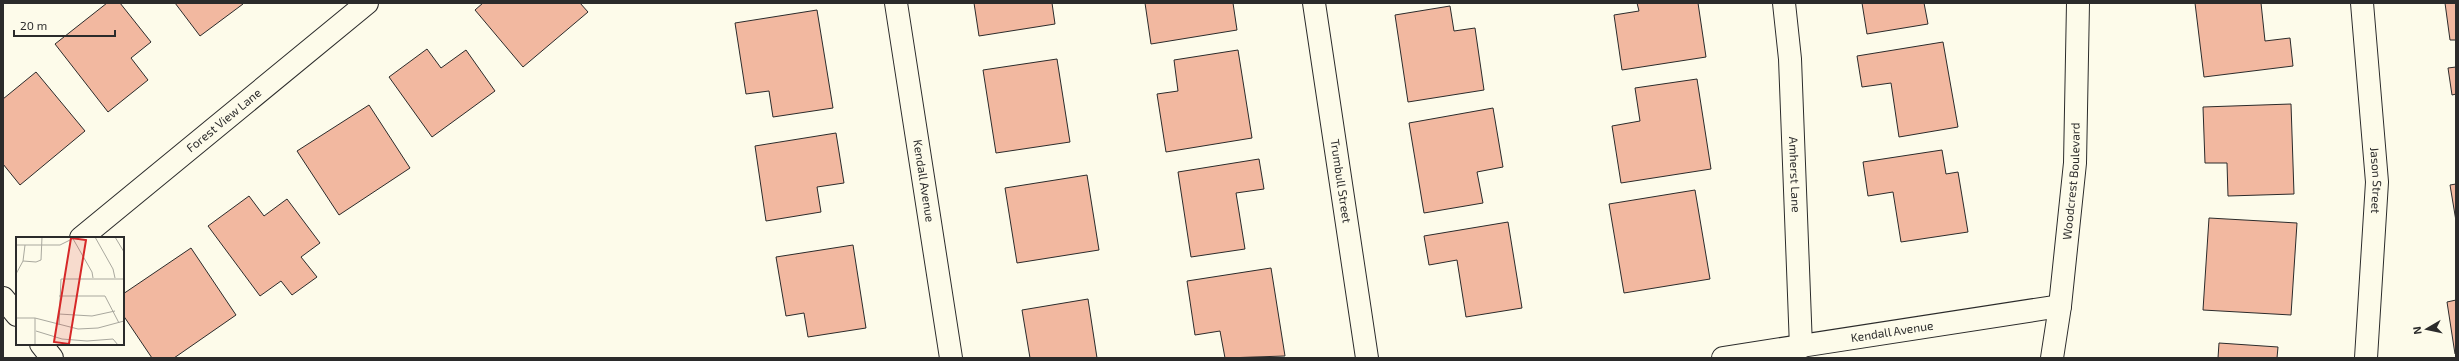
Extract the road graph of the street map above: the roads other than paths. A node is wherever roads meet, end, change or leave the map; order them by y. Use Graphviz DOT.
graph roads {
  1 [pos="368,3"];
  2 [pos="896,3"];
  3 [pos="1314,3"];
  4 [pos="1784,3"];
  5 [pos="2078,3"];
  6 [pos="2362,3"];
  7 [pos="82,237"];
  8 [pos="2060,306"];
  9 [pos="42,345"];
  10 [pos="1801,347"];
  11 [pos="52,358"];
  12 [pos="951,358"];
  13 [pos="1367,358"];
  14 [pos="1724,358"];
  15 [pos="2052,358"];
  16 [pos="2366,358"];
  1 -- 7 [label="street, Forest View Lane"];
  2 -- 12 [label="street, Kendall Avenue"];
  3 -- 13 [label="street, Trumbull Street"];
  4 -- 10 [label="street, Amherst Lane"];
  5 -- 8 [label="street, Woodcrest Boulevard"];
  6 -- 16 [label="street, Jason Street"];
  8 -- 10 [label="street, Kendall Avenue"];
  8 -- 15 [label="street, Woodcrest Boulevard"];
  9 -- 11 [label="street"];
  10 -- 14 [label="street, Kendall Avenue"];
}
